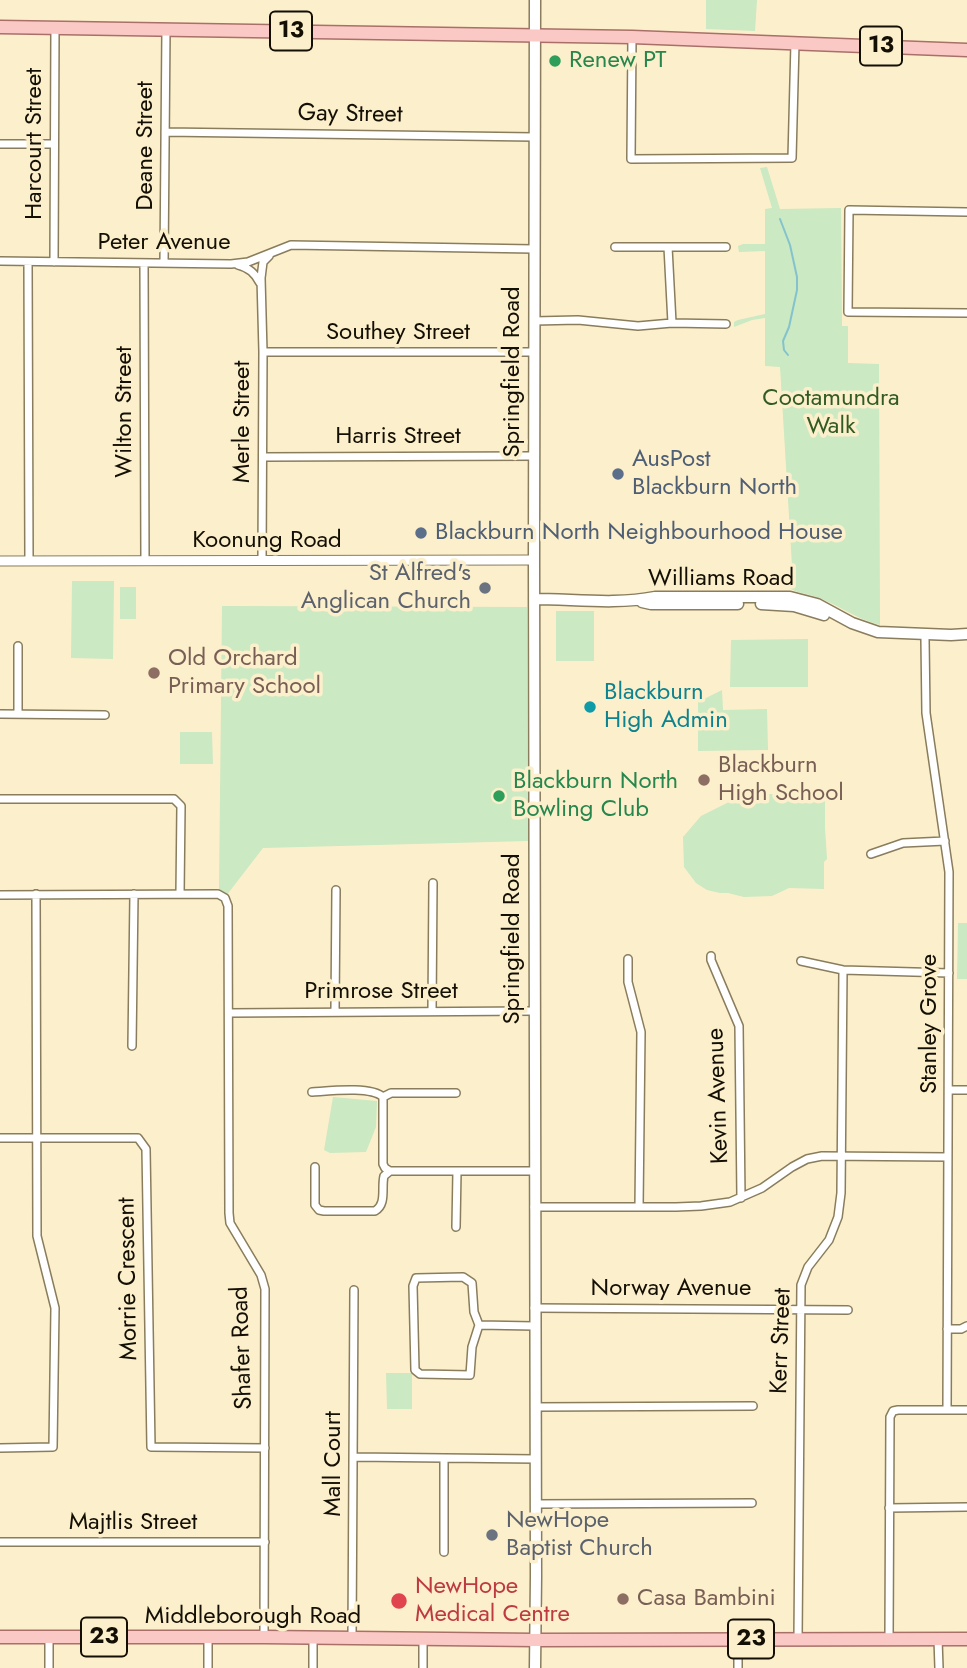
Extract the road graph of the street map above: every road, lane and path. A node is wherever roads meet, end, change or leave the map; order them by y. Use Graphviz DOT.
graph roads {
  1 [pos="535,0"];
  2 [pos="0,27"];
  3 [pos="55,27"];
  4 [pos="166,29"];
  5 [pos="535,36"];
  6 [pos="632,37"];
  7 [pos="795,43"];
  8 [pos="967,50"];
  9 [pos="165,132"];
  10 [pos="534,137"];
  11 [pos="0,144"];
  12 [pos="54,144"];
  13 [pos="967,212"];
  14 [pos="615,247"];
  15 [pos="668,247"];
  16 [pos="726,247"];
  17 [pos="534,249"];
  18 [pos="272,253"];
  19 [pos="0,261"];
  20 [pos="28,262"];
  21 [pos="54,262"];
  22 [pos="144,263"];
  23 [pos="164,263"];
  24 [pos="231,264"];
  25 [pos="260,284"];
  26 [pos="967,313"];
  27 [pos="534,321"];
  28 [pos="672,323"];
  29 [pos="726,324"];
  30 [pos="263,352"];
  31 [pos="534,352"];
  32 [pos="534,456"];
  33 [pos="263,457"];
  34 [pos="534,560"];
  35 [pos="0,561"];
  36 [pos="29,561"];
  37 [pos="145,561"];
  38 [pos="262,561"];
  39 [pos="534,598"];
  40 [pos="967,636"];
  41 [pos="925,637"];
  42 [pos="18,646"];
  43 [pos="18,713"];
  44 [pos="0,714"];
  45 [pos="105,715"];
  46 [pos="0,799"];
  47 [pos="945,841"];
  48 [pos="871,854"];
  49 [pos="433,883"];
  50 [pos="336,890"];
  51 [pos="234,893"];
  52 [pos="36,894"];
  53 [pos="134,894"];
  54 [pos="180,894"];
  55 [pos="0,895"];
  56 [pos="225,898"];
  57 [pos="711,956"];
  58 [pos="628,959"];
  59 [pos="801,961"];
  60 [pos="842,970"];
  61 [pos="949,974"];
  62 [pos="335,1011"];
  63 [pos="432,1011"];
  64 [pos="534,1012"];
  65 [pos="229,1013"];
  66 [pos="132,1046"];
  67 [pos="949,1090"];
  68 [pos="967,1090"];
  69 [pos="312,1091"];
  70 [pos="456,1093"];
  71 [pos="383,1097"];
  72 [pos="36,1137"];
  73 [pos="0,1138"];
  74 [pos="841,1156"];
  75 [pos="948,1157"];
  76 [pos="315,1167"];
  77 [pos="390,1171"];
  78 [pos="457,1171"];
  79 [pos="535,1171"];
  80 [pos="741,1198"];
  81 [pos="534,1207"];
  82 [pos="639,1207"];
  83 [pos="456,1227"];
  84 [pos="354,1290"];
  85 [pos="534,1308"];
  86 [pos="800,1310"];
  87 [pos="848,1310"];
  88 [pos="479,1325"];
  89 [pos="534,1326"];
  90 [pos="967,1326"];
  91 [pos="947,1329"];
  92 [pos="534,1406"];
  93 [pos="753,1406"];
  94 [pos="947,1410"];
  95 [pos="967,1410"];
  96 [pos="0,1448"];
  97 [pos="265,1448"];
  98 [pos="352,1457"];
  99 [pos="444,1458"];
  100 [pos="536,1459"];
  101 [pos="752,1503"];
  102 [pos="536,1504"];
  103 [pos="967,1507"];
  104 [pos="890,1508"];
  105 [pos="0,1542"];
  106 [pos="265,1542"];
  107 [pos="444,1552"];
  108 [pos="0,1637"];
  109 [pos="49,1637"];
  110 [pos="208,1637"];
  111 [pos="264,1637"];
  112 [pos="313,1638"];
  113 [pos="352,1638"];
  114 [pos="423,1639"];
  115 [pos="797,1639"];
  116 [pos="889,1639"];
  117 [pos="938,1639"];
  118 [pos="967,1639"];
  119 [pos="535,1640"];
  120 [pos="738,1640"];
  121 [pos="49,1668"];
  122 [pos="208,1668"];
  123 [pos="313,1668"];
  124 [pos="423,1668"];
  125 [pos="535,1668"];
  126 [pos="738,1668"];
  127 [pos="939,1668"];
  1 -- 5 [label="main road, Springfield Road"];
  2 -- 3 [label="main road, 13"];
  3 -- 4 [label="main road, 13"];
  3 -- 12 [label="street, Harcourt Street"];
  4 -- 5 [label="main road, 13"];
  4 -- 9 [label="street, Deane Street"];
  5 -- 6 [label="main road, 13"];
  5 -- 10 [label="main road, Springfield Road"];
  6 -- 7 [label="main road, 13"];
  6 -- 7 [label="street"];
  7 -- 8 [label="main road, 13"];
  9 -- 10 [label="street, Gay Street"];
  9 -- 23 [label="street, Deane Street"];
  10 -- 17 [label="main road, Springfield Road"];
  11 -- 12 [label="street"];
  12 -- 21 [label="street, Harcourt Street"];
  13 -- 26 [label="street"];
  14 -- 15 [label="street"];
  15 -- 16 [label="street"];
  15 -- 28 [label="street"];
  17 -- 18 [label="street, Peter Avenue"];
  17 -- 27 [label="main road, Springfield Road"];
  18 -- 24 [label="street, Peter Avenue"];
  18 -- 25 [label="street, Merle Street"];
  19 -- 20 [label="street, Peter Avenue"];
  20 -- 21 [label="street, Peter Avenue"];
  20 -- 36 [label="street"];
  21 -- 22 [label="street, Peter Avenue"];
  22 -- 23 [label="street, Peter Avenue"];
  22 -- 37 [label="street, Wilton Street"];
  23 -- 24 [label="street, Peter Avenue"];
  24 -- 25 [label="street"];
  25 -- 30 [label="street, Merle Street"];
  27 -- 28 [label="street"];
  27 -- 31 [label="main road, Springfield Road"];
  28 -- 29 [label="street"];
  30 -- 31 [label="street, Southey Street"];
  30 -- 33 [label="street, Merle Street"];
  31 -- 32 [label="main road, Springfield Road"];
  32 -- 33 [label="street, Harris Street"];
  32 -- 34 [label="main road, Springfield Road"];
  33 -- 38 [label="street, Merle Street"];
  34 -- 38 [label="street, Koonung Road"];
  34 -- 39 [label="main road, Springfield Road"];
  35 -- 36 [label="street, Koonung Road"];
  36 -- 37 [label="street, Koonung Road"];
  37 -- 38 [label="street, Koonung Road"];
  39 -- 41 [label="main road, Williams Road"];
  39 -- 64 [label="main road, Springfield Road"];
  40 -- 41 [label="main road, Williams Road"];
  41 -- 47 [label="street, Stanley Grove"];
  42 -- 43 [label="street"];
  43 -- 44 [label="street"];
  43 -- 45 [label="street"];
  46 -- 54 [label="street"];
  47 -- 48 [label="street"];
  47 -- 61 [label="street, Stanley Grove"];
  49 -- 63 [label="street"];
  50 -- 62 [label="street"];
  51 -- 56 [label="street"];
  52 -- 53 [label="street"];
  52 -- 55 [label="street"];
  52 -- 72 [label="street"];
  53 -- 54 [label="street"];
  53 -- 66 [label="street"];
  54 -- 56 [label="street"];
  56 -- 65 [label="street, Shafer Road"];
  57 -- 80 [label="street, Kevin Avenue"];
  58 -- 82 [label="street"];
  59 -- 60 [label="street"];
  60 -- 61 [label="street"];
  60 -- 74 [label="street, Kerr Street"];
  61 -- 67 [label="street, Stanley Grove"];
  62 -- 63 [label="street, Primrose Street"];
  62 -- 65 [label="street, Primrose Street"];
  63 -- 64 [label="street, Primrose Street"];
  64 -- 79 [label="main road, Springfield Road"];
  65 -- 97 [label="street, Shafer Road"];
  67 -- 68 [label="street"];
  67 -- 75 [label="street, Stanley Grove"];
  69 -- 71 [label="street"];
  70 -- 71 [label="street"];
  71 -- 77 [label="street"];
  72 -- 73 [label="street, Morrie Crescent"];
  72 -- 96 [label="street"];
  72 -- 97 [label="street, Morrie Crescent"];
  74 -- 75 [label="street"];
  74 -- 80 [label="street"];
  74 -- 86 [label="street, Kerr Street"];
  75 -- 91 [label="street, Stanley Grove"];
  76 -- 77 [label="street"];
  77 -- 78 [label="street"];
  78 -- 79 [label="street"];
  78 -- 83 [label="street"];
  79 -- 81 [label="main road, Springfield Road"];
  80 -- 82 [label="street"];
  81 -- 82 [label="street"];
  81 -- 85 [label="main road, Springfield Road"];
  84 -- 98 [label="street, Mall Court"];
  85 -- 86 [label="street, Norway Avenue"];
  85 -- 89 [label="main road, Springfield Road"];
  86 -- 87 [label="street, Norway Avenue"];
  86 -- 115 [label="street, Kerr Street"];
  88 -- 88 [label="street"];
  88 -- 89 [label="street"];
  89 -- 92 [label="main road, Springfield Road"];
  90 -- 91 [label="street"];
  91 -- 94 [label="street, Stanley Grove"];
  92 -- 93 [label="street"];
  92 -- 100 [label="main road, Springfield Road"];
  94 -- 95 [label="street"];
  94 -- 104 [label="street"];
  97 -- 106 [label="street, Shafer Road"];
  98 -- 99 [label="street"];
  98 -- 113 [label="street, Mall Court"];
  99 -- 100 [label="street"];
  99 -- 107 [label="street"];
  100 -- 102 [label="main road, Springfield Road"];
  101 -- 102 [label="street"];
  102 -- 119 [label="main road, Springfield Road"];
  103 -- 104 [label="street"];
  104 -- 116 [label="street"];
  105 -- 106 [label="street, Majtlis Street"];
  106 -- 111 [label="street, Shafer Road"];
  108 -- 109 [label="main road, Middleborough Road / 23"];
  109 -- 110 [label="main road, Middleborough Road / 23"];
  109 -- 121 [label="street"];
  110 -- 111 [label="main road, Middleborough Road / 23"];
  110 -- 122 [label="street"];
  111 -- 112 [label="main road, Middleborough Road / 23"];
  112 -- 113 [label="main road, Middleborough Road / 23"];
  112 -- 123 [label="street"];
  113 -- 114 [label="main road, Middleborough Road / 23"];
  114 -- 119 [label="main road, Middleborough Road / 23"];
  114 -- 124 [label="street"];
  115 -- 116 [label="main road, Middleborough Road / 23"];
  115 -- 120 [label="main road, Middleborough Road / 23"];
  116 -- 117 [label="main road, Middleborough Road / 23"];
  117 -- 118 [label="main road, Middleborough Road / 23"];
  117 -- 127 [label="street"];
  119 -- 120 [label="main road, Middleborough Road / 23"];
  119 -- 125 [label="main road, Springfield Road"];
  120 -- 126 [label="street"];
}
